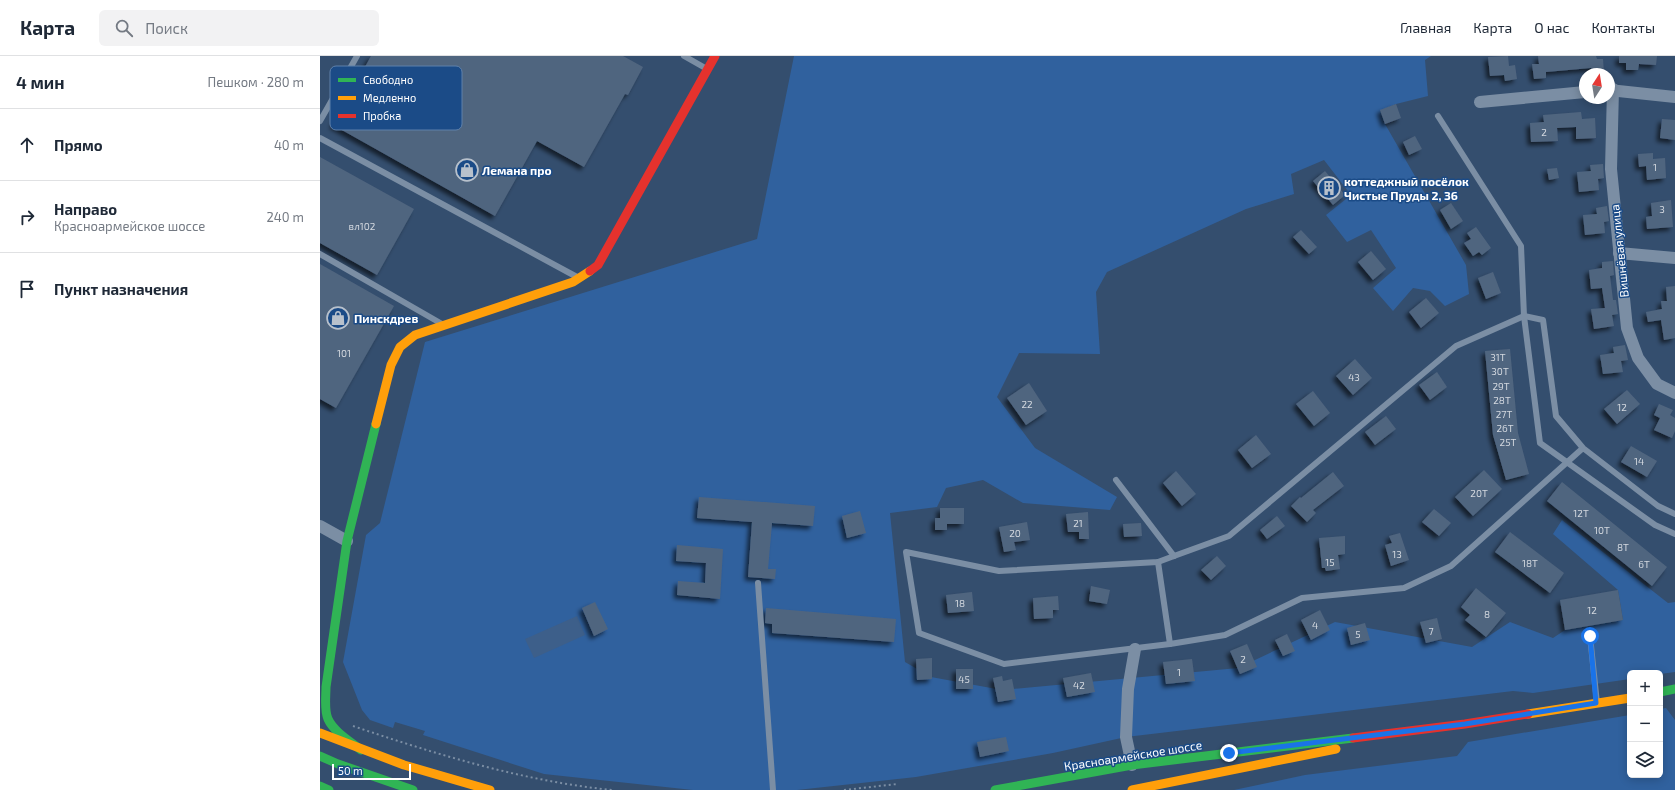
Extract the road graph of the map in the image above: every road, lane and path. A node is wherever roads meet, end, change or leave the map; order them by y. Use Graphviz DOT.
graph roads {
  1 [pos="357,56"];
  2 [pos="684,56"];
  3 [pos="715,56"];
  4 [pos="351,66"];
  5 [pos="707,69"];
  6 [pos="1615,90"];
  7 [pos="1579,93"];
  8 [pos="1675,96"];
  9 [pos="1480,102"];
  10 [pos="330,103"];
  11 [pos="1611,104"];
  12 [pos="1438,116"];
  13 [pos="320,121"];
  14 [pos="320,138"];
  15 [pos="1619,253"];
  16 [pos="320,254"];
  17 [pos="1675,258"];
  18 [pos="579,279"];
  19 [pos="1524,316"];
  20 [pos="445,325"];
  21 [pos="1675,392"];
  22 [pos="1583,448"];
  23 [pos="1566,463"];
  24 [pos="1116,480"];
  25 [pos="1675,514"];
  26 [pos="320,526"];
  27 [pos="1675,534"];
  28 [pos="347,541"];
  29 [pos="1174,556"];
  30 [pos="1158,562"];
  31 [pos="758,583"];
  32 [pos="1590,636"];
  33 [pos="1170,644"];
  34 [pos="1134,648"];
  35 [pos="329,658"];
  36 [pos="320,682"];
  37 [pos="1675,689"];
  38 [pos="1663,691"];
  39 [pos="1627,698"];
  40 [pos="1596,703"];
  41 [pos="1465,724"];
  42 [pos="349,725"];
  43 [pos="320,733"];
  44 [pos="361,750"];
  45 [pos="320,756"];
  46 [pos="1132,765"];
  47 [pos="897,784"];
  48 [pos="320,786"];
  49 [pos="329,790"];
  50 [pos="413,790"];
  51 [pos="490,790"];
  52 [pos="612,790"];
  53 [pos="773,790"];
  54 [pos="844,790"];
  55 [pos="995,790"];
  56 [pos="1132,790"];
  1 -- 4 [label="lane"];
  2 -- 5 [label="lane"];
  3 -- 5 [label="main road"];
  5 -- 18 [label="main road"];
  6 -- 8 [label="street"];
  7 -- 9 [label="street"];
  10 -- 13 [label="lane"];
  11 -- 15 [label="street, Вишнёвая улица"];
  12 -- 19 [label="lane"];
  14 -- 18 [label="lane"];
  15 -- 17 [label="street"];
  15 -- 21 [label="street, Вишнёвая улица"];
  16 -- 20 [label="lane"];
  18 -- 20 [label="main road"];
  19 -- 22 [label="lane"];
  19 -- 23 [label="lane"];
  19 -- 29 [label="lane"];
  20 -- 28 [label="main road"];
  22 -- 23 [label="lane"];
  22 -- 25 [label="lane"];
  23 -- 27 [label="lane"];
  23 -- 33 [label="lane"];
  24 -- 29 [label="lane"];
  26 -- 28 [label="street"];
  28 -- 35 [label="main road"];
  29 -- 30 [label="lane"];
  30 -- 33 [label="lane"];
  30 -- 34 [label="lane"];
  31 -- 53 [label="lane"];
  32 -- 40 [label="lane"];
  33 -- 34 [label="lane"];
  34 -- 46 [label="street"];
  35 -- 36 [label="street"];
  35 -- 44 [label="main road"];
  37 -- 38 [label="main road"];
  39 -- 40 [label="main road, Красноармейское шоссе"];
  40 -- 41 [label="main road, Красноармейское шоссе"];
  41 -- 46 [label="main road, Красноармейское шоссе"];
  41 -- 56 [label="main road, Красноармейское шоссе"];
  42 -- 52 [label="path"];
  43 -- 44 [label="main road"];
  44 -- 51 [label="main road"];
  45 -- 50 [label="main road"];
  46 -- 55 [label="main road, Красноармейское шоссе"];
  47 -- 54 [label="path"];
  48 -- 49 [label="main road"];
}
